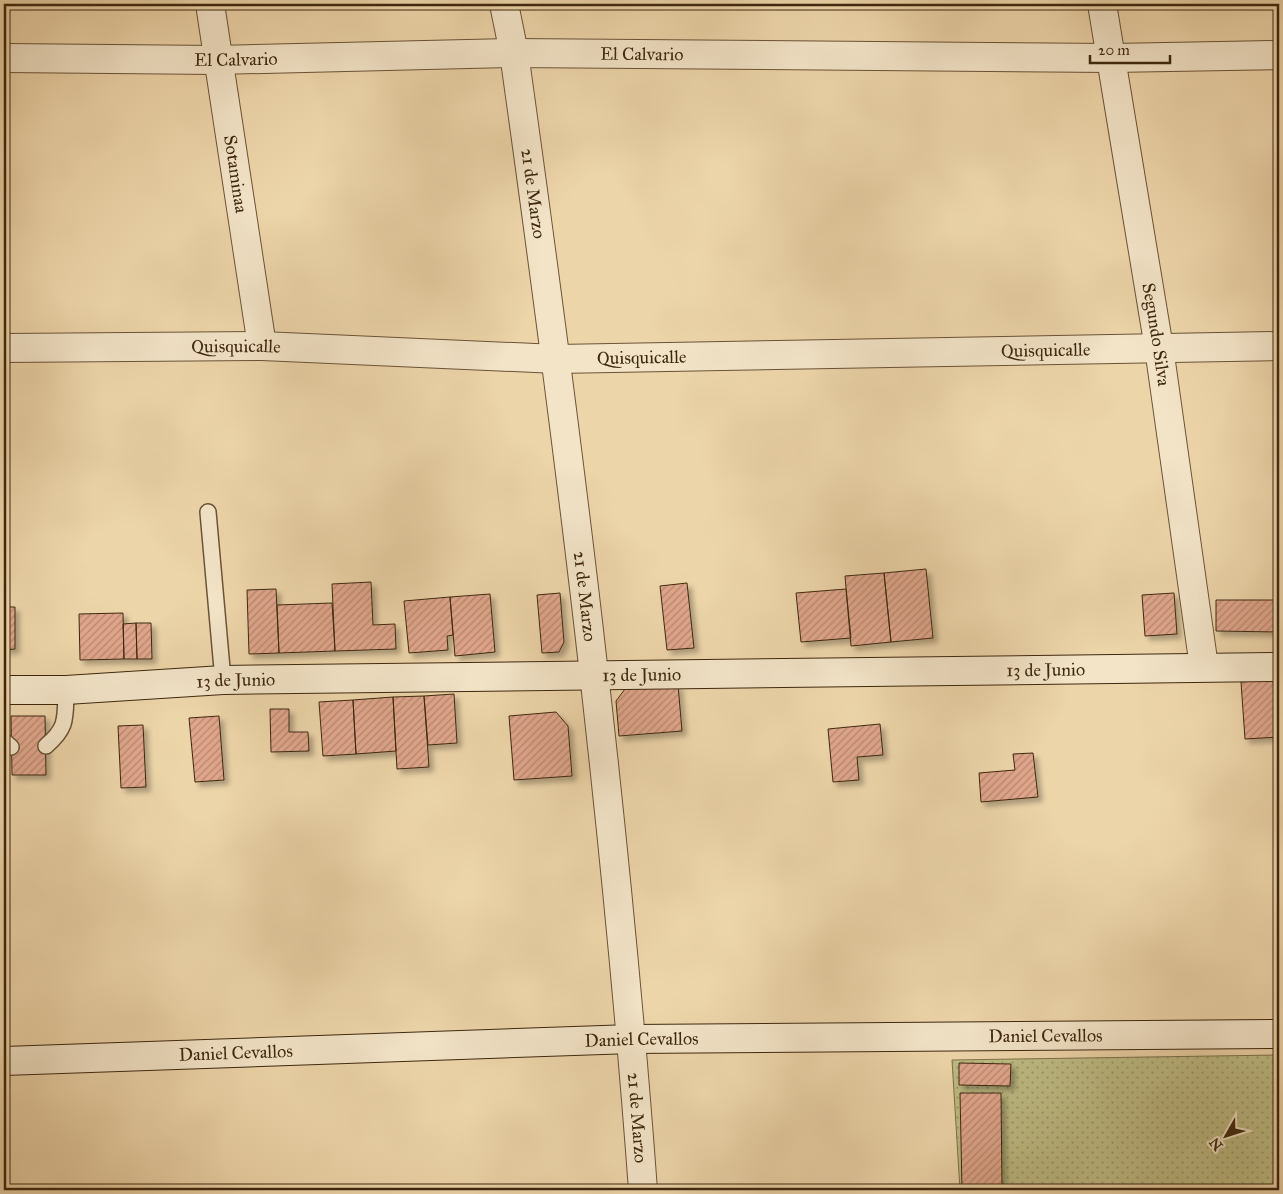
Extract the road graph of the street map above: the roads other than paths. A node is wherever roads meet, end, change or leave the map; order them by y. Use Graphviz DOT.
graph roads {
  1 [pos="210,4"];
  2 [pos="504,4"];
  3 [pos="1102,4"];
  4 [pos="514,53"];
  5 [pos="1279,56"];
  6 [pos="4,58"];
  7 [pos="1112,58"];
  8 [pos="217,60"];
  9 [pos="262,346"];
  10 [pos="1279,346"];
  11 [pos="4,348"];
  12 [pos="1159,348"];
  13 [pos="557,359"];
  14 [pos="208,512"];
  15 [pos="1204,667"];
  16 [pos="1279,667"];
  17 [pos="594,676"];
  18 [pos="222,680"];
  19 [pos="4,690"];
  20 [pos="66,690"];
  21 [pos="46,746"];
  22 [pos="1279,1034"];
  23 [pos="632,1039"];
  24 [pos="4,1061"];
  25 [pos="642,1190"];
  1 -- 8 [label="street, Sotaminaa"];
  2 -- 4 [label="street, 21 de Marzo"];
  3 -- 7 [label="street, Segundo Silva"];
  4 -- 7 [label="street, El Calvario"];
  4 -- 8 [label="street, El Calvario"];
  4 -- 13 [label="street, 21 de Marzo"];
  5 -- 7 [label="street, El Calvario"];
  6 -- 8 [label="street, El Calvario"];
  7 -- 12 [label="street, Segundo Silva"];
  8 -- 9 [label="street, Sotaminaa"];
  9 -- 11 [label="street, Quisquicalle"];
  9 -- 13 [label="street, Quisquicalle"];
  10 -- 12 [label="street, Quisquicalle"];
  12 -- 13 [label="street, Quisquicalle"];
  12 -- 15 [label="street, Segundo Silva"];
  13 -- 17 [label="street, 21 de Marzo"];
  14 -- 18 [label="lane"];
  15 -- 16 [label="street, 13 de Junio"];
  15 -- 17 [label="street, 13 de Junio"];
  17 -- 18 [label="street, 13 de Junio"];
  17 -- 23 [label="street, 21 de Marzo"];
  18 -- 20 [label="street, 13 de Junio"];
  19 -- 20 [label="street, 13 de Junio"];
  20 -- 21 [label="lane"];
  22 -- 23 [label="street, Daniel Cevallos"];
  23 -- 24 [label="street, Daniel Cevallos"];
  23 -- 25 [label="street, 21 de Marzo"];
}
